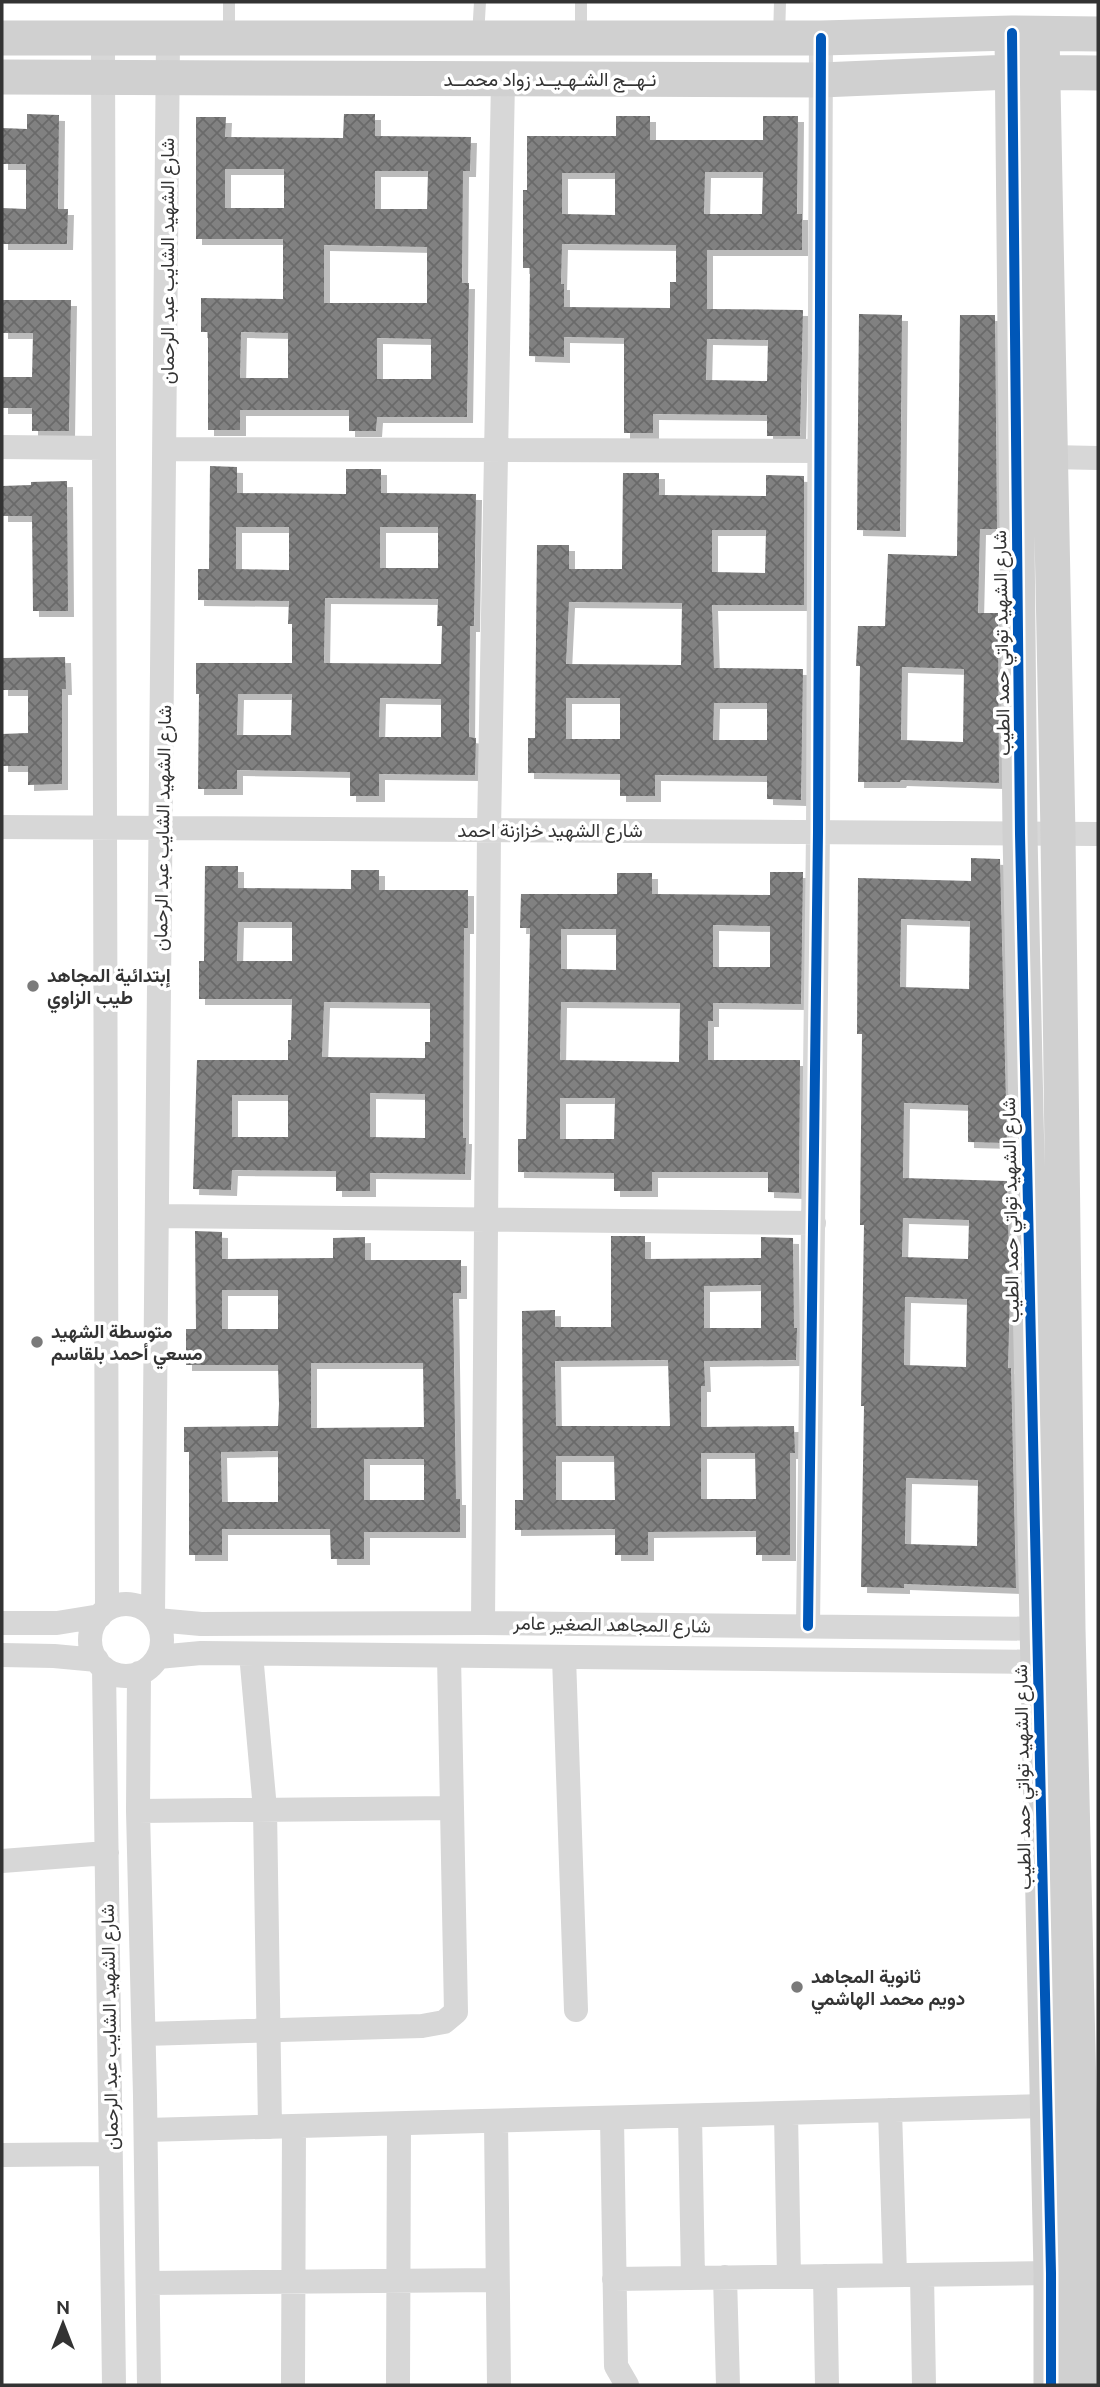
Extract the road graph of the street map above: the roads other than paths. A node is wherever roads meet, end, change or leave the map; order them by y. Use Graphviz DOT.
graph roads {
  1 [pos="229,2"];
  2 [pos="480,2"];
  3 [pos="581,2"];
  4 [pos="780,2"];
  5 [pos="1027,33"];
  6 [pos="1098,34"];
  7 [pos="2,38"];
  8 [pos="581,38"];
  9 [pos="779,38"];
  10 [pos="821,38"];
  11 [pos="229,39"];
  12 [pos="478,39"];
  13 [pos="103,40"];
  14 [pos="168,40"];
  15 [pos="1027,72"];
  16 [pos="1098,73"];
  17 [pos="2,77"];
  18 [pos="103,78"];
  19 [pos="168,78"];
  20 [pos="503,80"];
  21 [pos="821,80"];
  22 [pos="2,447"];
  23 [pos="104,447"];
  24 [pos="165,449"];
  25 [pos="496,450"];
  26 [pos="819,451"];
  27 [pos="1049,457"];
  28 [pos="1098,458"];
  29 [pos="2,827"];
  30 [pos="104,828"];
  31 [pos="162,829"];
  32 [pos="489,830"];
  33 [pos="818,832"];
  34 [pos="1020,834"];
  35 [pos="1058,834"];
  36 [pos="1098,834"];
  37 [pos="157,1216"];
  38 [pos="485,1220"];
  39 [pos="814,1223"];
  40 [pos="104,1613"];
  41 [pos="155,1618"];
  42 [pos="2,1623"];
  43 [pos="483,1623"];
  44 [pos="808,1626"];
  45 [pos="1052,1645"];
  46 [pos="251,1654"];
  47 [pos="2,1655"];
  48 [pos="449,1656"];
  49 [pos="158,1657"];
  50 [pos="564,1657"];
  51 [pos="101,1664"];
  52 [pos="139,1673"];
  53 [pos="451,1808"];
  54 [pos="265,1809"];
  55 [pos="138,1811"];
  56 [pos="107,1853"];
  57 [pos="2,1861"];
  58 [pos="576,2010"];
  59 [pos="269,2029"];
  60 [pos="144,2034"];
  61 [pos="1047,2106"];
  62 [pos="890,2110"];
  63 [pos="786,2113"];
  64 [pos="690,2116"];
  65 [pos="612,2118"];
  66 [pos="496,2121"];
  67 [pos="399,2124"];
  68 [pos="282,2127"];
  69 [pos="146,2130"];
  70 [pos="110,2154"];
  71 [pos="2,2155"];
  72 [pos="1051,2273"];
  73 [pos="922,2275"];
  74 [pos="825,2276"];
  75 [pos="895,2276"];
  76 [pos="725,2277"];
  77 [pos="789,2277"];
  78 [pos="693,2278"];
  79 [pos="614,2279"];
  80 [pos="497,2280"];
  81 [pos="294,2281"];
  82 [pos="397,2281"];
  83 [pos="148,2283"];
  84 [pos="616,2379"];
  85 [pos="114,2385"];
  86 [pos="149,2385"];
  87 [pos="293,2385"];
  88 [pos="398,2385"];
  89 [pos="499,2385"];
  90 [pos="728,2385"];
  91 [pos="827,2385"];
  92 [pos="924,2385"];
  93 [pos="1051,2385"];
  94 [pos="1086,2385"];
  1 -- 11 [label="lane"];
  2 -- 12 [label="lane"];
  3 -- 8 [label="lane"];
  4 -- 9 [label="lane"];
  5 -- 6 [label="street, نـهــج الشـهـيــد زواد محمــد"];
  5 -- 10 [label="street, نـهــج الشـهـيــد زواد محمــد"];
  5 -- 15 [label="street, شارع الشهيد تواتي حمد الطيب"];
  7 -- 13 [label="street, نـهــج الشـهـيــد زواد محمــد"];
  8 -- 9 [label="street, نـهــج الشـهـيــد زواد محمــد"];
  8 -- 12 [label="street, نـهــج الشـهـيــد زواد محمــد"];
  9 -- 10 [label="street, نـهــج الشـهـيــد زواد محمــد"];
  10 -- 21 [label="street"];
  11 -- 12 [label="street, نـهــج الشـهـيــد زواد محمــد"];
  11 -- 14 [label="street, نـهــج الشـهـيــد زواد محمــد"];
  13 -- 14 [label="street, نـهــج الشـهـيــد زواد محمــد"];
  13 -- 18 [label="street"];
  14 -- 19 [label="street, شارع الشهيد الشايب عبد الرحمان"];
  15 -- 16 [label="street, نـهــج الشـهـيــد زواد محمــد"];
  15 -- 21 [label="street, نـهــج الشـهـيــد زواد محمــد"];
  15 -- 27 [label="street, شارع الشهيد تواتي حمد الطيب"];
  15 -- 34 [label="street, شارع الشهيد تواتي حمد الطيب"];
  17 -- 18 [label="street, نـهــج الشـهـيــد زواد محمــد"];
  18 -- 19 [label="street, نـهــج الشـهـيــد زواد محمــد"];
  18 -- 23 [label="street"];
  19 -- 20 [label="street, نـهــج الشـهـيــد زواد محمــد"];
  19 -- 24 [label="street, شارع الشهيد الشايب عبد الرحمان"];
  20 -- 21 [label="street, نـهــج الشـهـيــد زواد محمــد"];
  20 -- 25 [label="street"];
  21 -- 26 [label="street"];
  22 -- 23 [label="street"];
  23 -- 30 [label="street"];
  24 -- 25 [label="street"];
  24 -- 31 [label="street, شارع الشهيد الشايب عبد الرحمان"];
  25 -- 26 [label="street"];
  25 -- 32 [label="street"];
  26 -- 33 [label="street"];
  27 -- 28 [label="street"];
  27 -- 35 [label="street, شارع الشهيد تواتي حمد الطيب"];
  29 -- 30 [label="street, شارع الشهيد خزازنة احمد"];
  30 -- 31 [label="street, شارع الشهيد خزازنة احمد"];
  30 -- 40 [label="street"];
  31 -- 32 [label="street, شارع الشهيد خزازنة احمد"];
  31 -- 37 [label="street, شارع الشهيد الشايب عبد الرحمان"];
  32 -- 33 [label="street, شارع الشهيد خزازنة احمد"];
  32 -- 38 [label="street"];
  33 -- 34 [label="street, شارع الشهيد خزازنة احمد"];
  33 -- 39 [label="street"];
  34 -- 35 [label="street, شارع الشهيد خزازنة احمد"];
  34 -- 45 [label="street, شارع الشهيد تواتي حمد الطيب"];
  35 -- 36 [label="street, شارع الشهيد خزازنة احمد"];
  35 -- 45 [label="street, شارع الشهيد تواتي حمد الطيب"];
  37 -- 38 [label="street"];
  37 -- 41 [label="street, شارع الشهيد الشايب عبد الرحمان"];
  38 -- 39 [label="street"];
  38 -- 43 [label="street"];
  39 -- 44 [label="street"];
  40 -- 41 [label="street"];
  40 -- 42 [label="street"];
  40 -- 51 [label="street"];
  41 -- 43 [label="street, شارع المجاهد الصغير عامر"];
  41 -- 49 [label="street"];
  43 -- 44 [label="street, شارع المجاهد الصغير عامر"];
  44 -- 45 [label="street, شارع المجاهد الصغير عامر"];
  45 -- 50 [label="street, شارع المجاهد الصغير عامر"];
  45 -- 61 [label="street, شارع الشهيد تواتي حمد الطيب"];
  45 -- 94 [label="street, شارع الشهيد تواتي حمد الطيب"];
  46 -- 48 [label="street, شارع المجاهد الصغير عامر"];
  46 -- 49 [label="street, شارع المجاهد الصغير عامر"];
  46 -- 54 [label="street"];
  47 -- 51 [label="street"];
  48 -- 50 [label="street, شارع المجاهد الصغير عامر"];
  48 -- 53 [label="street"];
  49 -- 52 [label="street"];
  50 -- 58 [label="street"];
  51 -- 52 [label="street"];
  51 -- 56 [label="street, شارع الشهيد الشايب عبد الرحمان"];
  52 -- 55 [label="street, شارع الشهيد الشايب عبد الرحمان"];
  53 -- 54 [label="street"];
  53 -- 59 [label="street"];
  54 -- 55 [label="street"];
  54 -- 59 [label="street"];
  55 -- 60 [label="street, شارع الشهيد الشايب عبد الرحمان"];
  56 -- 57 [label="street"];
  56 -- 70 [label="street, شارع الشهيد الشايب عبد الرحمان"];
  59 -- 60 [label="street"];
  59 -- 68 [label="street"];
  60 -- 69 [label="street, شارع الشهيد الشايب عبد الرحمان"];
  61 -- 62 [label="street"];
  61 -- 72 [label="street, شارع الشهيد تواتي حمد الطيب"];
  62 -- 63 [label="street"];
  62 -- 75 [label="street"];
  63 -- 64 [label="street"];
  63 -- 77 [label="street"];
  64 -- 65 [label="street"];
  64 -- 78 [label="street"];
  65 -- 66 [label="street"];
  65 -- 79 [label="street"];
  66 -- 67 [label="street"];
  66 -- 80 [label="street"];
  67 -- 68 [label="street"];
  67 -- 82 [label="street"];
  68 -- 69 [label="street"];
  68 -- 81 [label="street"];
  69 -- 83 [label="street, شارع الشهيد الشايب عبد الرحمان"];
  70 -- 71 [label="street"];
  70 -- 85 [label="street, شارع الشهيد الشايب عبد الرحمان"];
  72 -- 73 [label="street"];
  72 -- 93 [label="street, شارع الشهيد تواتي حمد الطيب"];
  73 -- 75 [label="street"];
  73 -- 92 [label="street"];
  74 -- 75 [label="street"];
  74 -- 77 [label="street"];
  74 -- 91 [label="street"];
  76 -- 77 [label="street"];
  76 -- 78 [label="street"];
  76 -- 90 [label="street"];
  78 -- 79 [label="street"];
  79 -- 84 [label="street"];
  80 -- 82 [label="street"];
  80 -- 89 [label="street"];
  81 -- 82 [label="street"];
  81 -- 83 [label="street"];
  81 -- 87 [label="street"];
  82 -- 88 [label="street"];
  83 -- 86 [label="street, شارع الشهيد الشايب عبد الرحمان"];
}
